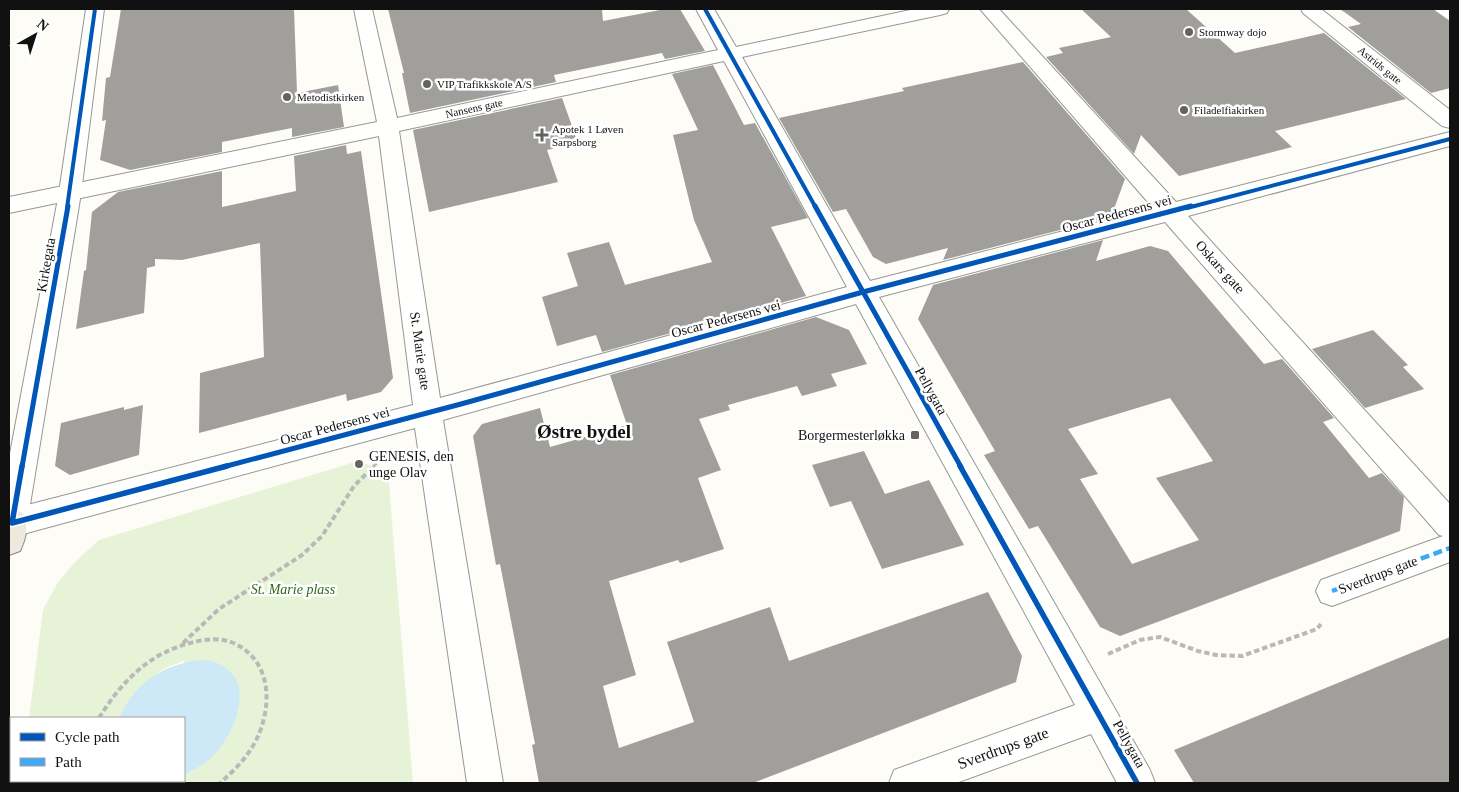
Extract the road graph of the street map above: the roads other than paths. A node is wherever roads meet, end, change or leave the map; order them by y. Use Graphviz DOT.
graph roads {
  1 [pos="95,9"];
  2 [pos="363,9"];
  3 [pos="705,9"];
  4 [pos="940,9"];
  5 [pos="989,9"];
  6 [pos="1310,9"];
  7 [pos="731,54"];
  8 [pos="1450,121"];
  9 [pos="388,126"];
  10 [pos="1450,139"];
  11 [pos="70,192"];
  12 [pos="9,205"];
  13 [pos="1171,212"];
  14 [pos="864,292"];
  15 [pos="428,413"];
  16 [pos="1450,525"];
  17 [pos="10,530"];
  18 [pos="1450,548"];
  19 [pos="1332,592"];
  20 [pos="1098,714"];
  21 [pos="486,783"];
  22 [pos="907,783"];
  23 [pos="1137,783"];
  1 -- 11 [label="street, Kirkegata"];
  2 -- 9 [label="street, St. Marie gate"];
  3 -- 7 [label="street, Pellygata"];
  4 -- 7 [label="street, Nansens gate"];
  5 -- 13 [label="street, Oskars gate"];
  6 -- 8 [label="street, Astrids gate"];
  7 -- 9 [label="street, Nansens gate"];
  7 -- 14 [label="street, Pellygata"];
  9 -- 11 [label="street, Nansens gate"];
  9 -- 15 [label="street, St. Marie gate"];
  10 -- 13 [label="street, Oscar Pedersens vei"];
  11 -- 12 [label="street, Nansens gate"];
  11 -- 17 [label="street, Kirkegata"];
  13 -- 14 [label="street, Oscar Pedersens vei"];
  13 -- 16 [label="street, Oskars gate"];
  14 -- 15 [label="street, Oscar Pedersens vei"];
  14 -- 20 [label="street, Pellygata"];
  15 -- 17 [label="street, Oscar Pedersens vei"];
  15 -- 21 [label="street, St. Marie gate"];
  18 -- 19 [label="street, Sverdrups gate"];
  20 -- 22 [label="street, Sverdrups gate"];
  20 -- 23 [label="street, Pellygata"];
}
